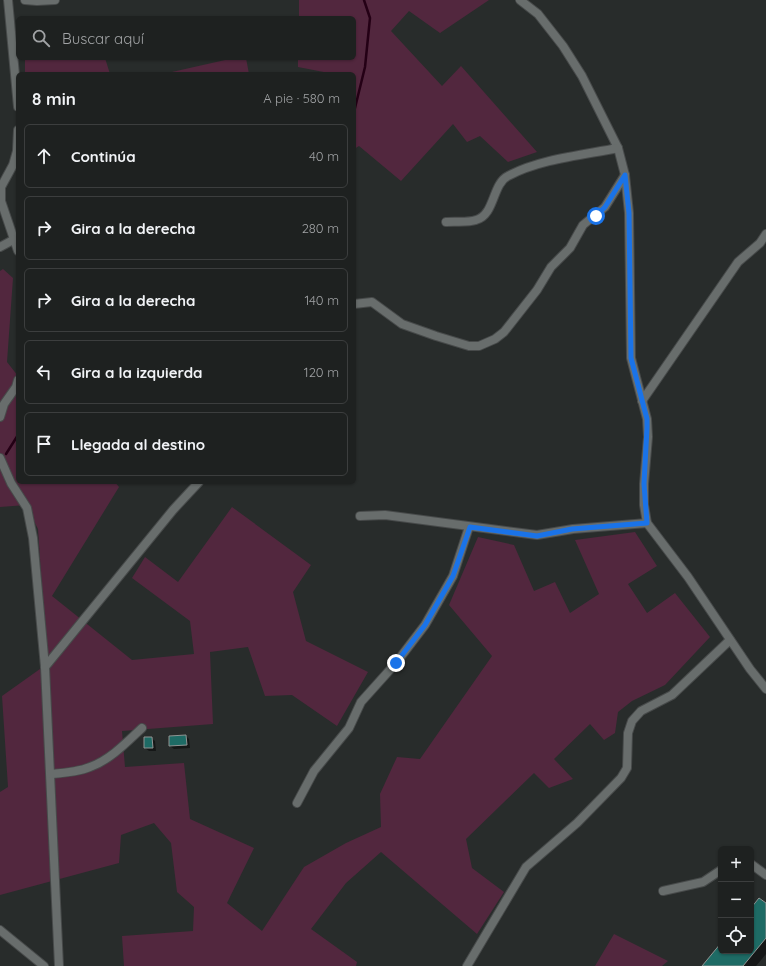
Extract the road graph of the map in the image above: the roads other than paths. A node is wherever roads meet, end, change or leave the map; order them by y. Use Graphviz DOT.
graph roads {
  1 [pos="8,0"];
  2 [pos="25,0"];
  3 [pos="55,0"];
  4 [pos="520,0"];
  5 [pos="16,86"];
  6 [pos="618,148"];
  7 [pos="16,154"];
  8 [pos="625,175"];
  9 [pos="1,187"];
  10 [pos="446,222"];
  11 [pos="766,234"];
  12 [pos="13,240"];
  13 [pos="16,247"];
  14 [pos="0,248"];
  15 [pos="356,304"];
  16 [pos="16,387"];
  17 [pos="642,401"];
  18 [pos="0,417"];
  19 [pos="0,458"];
  20 [pos="197,484"];
  21 [pos="360,516"];
  22 [pos="647,523"];
  23 [pos="470,527"];
  24 [pos="730,640"];
  25 [pos="45,667"];
  26 [pos="766,689"];
  27 [pos="142,728"];
  28 [pos="51,774"];
  29 [pos="297,803"];
  30 [pos="754,866"];
  31 [pos="718,872"];
  32 [pos="766,875"];
  33 [pos="663,891"];
  34 [pos="0,930"];
  35 [pos="44,966"];
  36 [pos="59,966"];
  37 [pos="468,966"];
  1 -- 5 [label="street"];
  2 -- 3 [label="street"];
  4 -- 6 [label="street"];
  6 -- 8 [label="street"];
  6 -- 10 [label="street"];
  7 -- 9 [label="street"];
  8 -- 15 [label="street"];
  8 -- 17 [label="street"];
  9 -- 12 [label="street"];
  11 -- 17 [label="street"];
  12 -- 13 [label="street"];
  12 -- 14 [label="street"];
  16 -- 18 [label="street"];
  17 -- 22 [label="street"];
  19 -- 25 [label="street"];
  20 -- 25 [label="street"];
  21 -- 23 [label="street"];
  22 -- 23 [label="street"];
  22 -- 24 [label="street"];
  23 -- 29 [label="street"];
  24 -- 26 [label="street"];
  24 -- 37 [label="street"];
  25 -- 28 [label="street"];
  27 -- 28 [label="street"];
  28 -- 36 [label="street"];
  30 -- 32 [label="street"];
  31 -- 33 [label="street"];
  34 -- 35 [label="street"];
}
